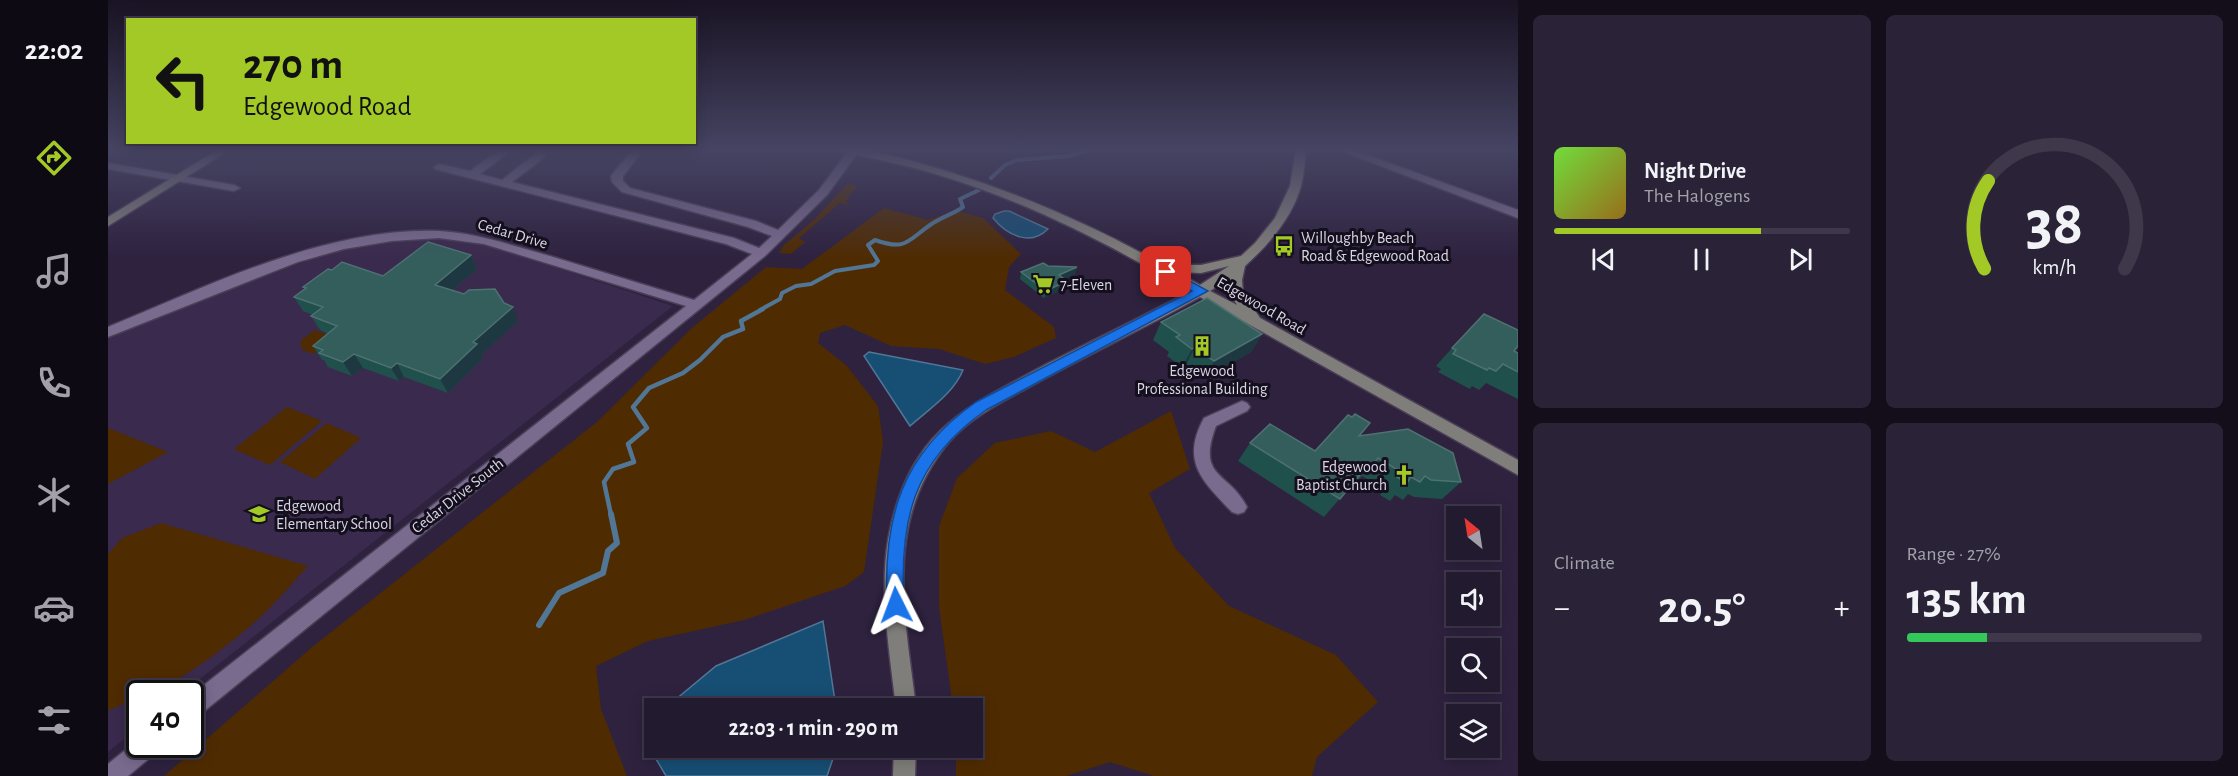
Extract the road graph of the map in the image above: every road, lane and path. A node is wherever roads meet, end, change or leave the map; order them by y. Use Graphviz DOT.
graph roads {
  1 [pos="169,185"];
  2 [pos="219,185"];
  3 [pos="513,185"];
  4 [pos="621,185"];
  5 [pos="831,185"];
  6 [pos="986,185"];
  7 [pos="1296,185"];
  8 [pos="1440,185"];
  9 [pos="234,188"];
  10 [pos="1518,214"];
  11 [pos="108,222"];
  12 [pos="780,235"];
  13 [pos="1256,251"];
  14 [pos="1132,252"];
  15 [pos="761,253"];
  16 [pos="1239,264"];
  17 [pos="1202,291"];
  18 [pos="697,305"];
  19 [pos="1262,326"];
  20 [pos="108,332"];
  21 [pos="1242,407"];
  22 [pos="1518,468"];
  23 [pos="1238,507"];
  24 [pos="905,698"];
  25 [pos="204,699"];
  26 [pos="132,758"];
  27 [pos="905,758"];
  28 [pos="111,776"];
  29 [pos="904,776"];
  1 -- 11 [label="street"];
  2 -- 9 [label="street"];
  3 -- 15 [label="street"];
  4 -- 12 [label="street"];
  5 -- 12 [label="street"];
  6 -- 14 [label="street, Edgewood Road"];
  7 -- 13 [label="street"];
  8 -- 10 [label="street"];
  12 -- 15 [label="street"];
  13 -- 14 [label="street"];
  13 -- 16 [label="street"];
  14 -- 17 [label="street, Edgewood Road"];
  15 -- 18 [label="street"];
  16 -- 17 [label="street"];
  16 -- 19 [label="street"];
  17 -- 19 [label="street, Edgewood Road"];
  17 -- 24 [label="street"];
  18 -- 20 [label="street, Cedar Drive"];
  18 -- 25 [label="street, Cedar Drive South"];
  19 -- 22 [label="street, Edgewood Road"];
  21 -- 23 [label="street"];
  26 -- 28 [label="street"];
  27 -- 29 [label="street"];
}
